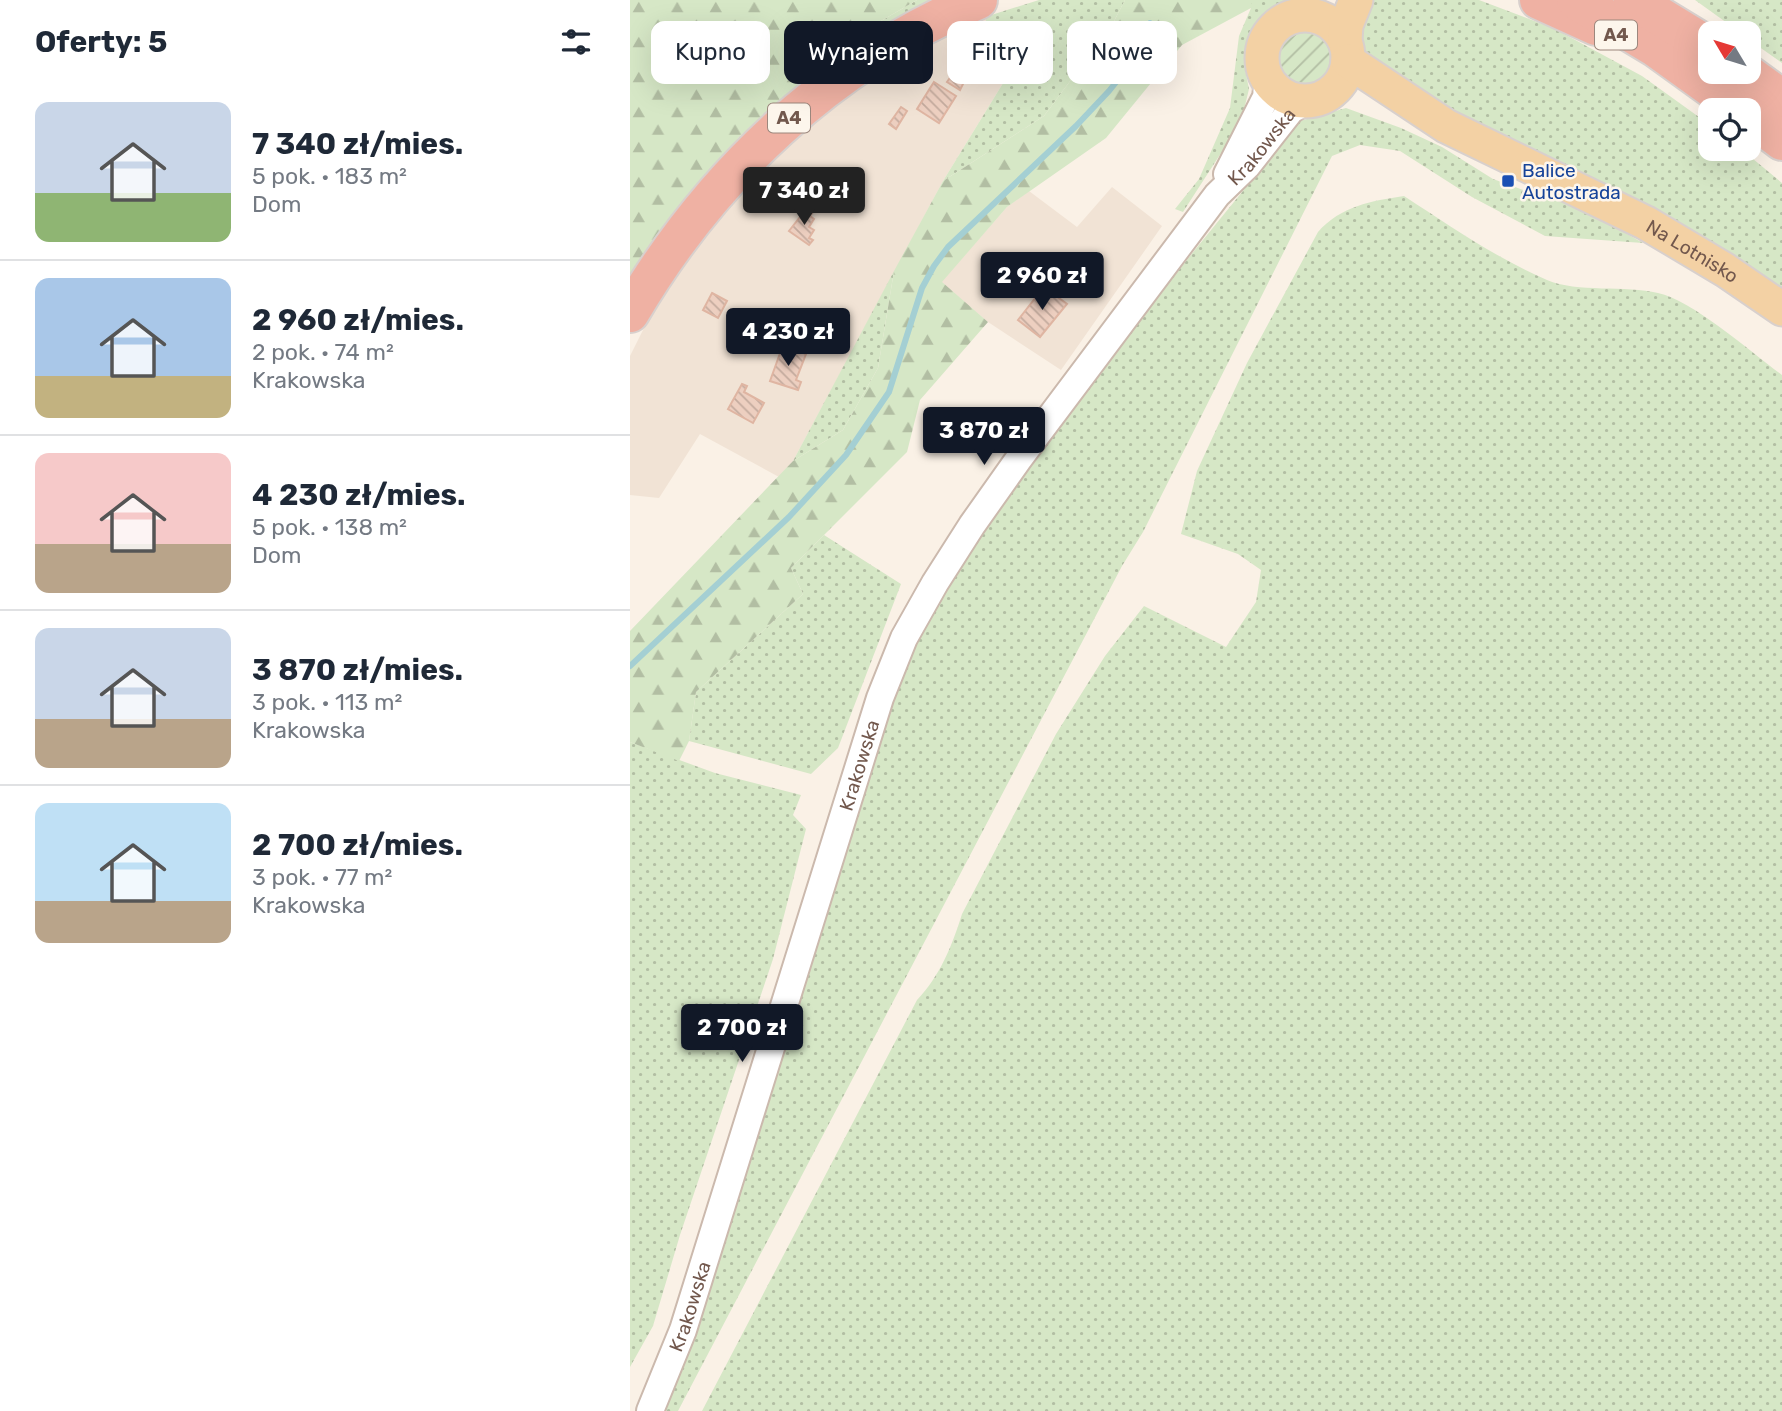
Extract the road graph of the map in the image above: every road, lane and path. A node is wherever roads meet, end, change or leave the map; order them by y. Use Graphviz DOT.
graph roads {
  1 [pos="978,0"];
  2 [pos="1356,0"];
  3 [pos="1539,0"];
  4 [pos="1576,0"];
  5 [pos="1633,0"];
  6 [pos="1318,7"];
  7 [pos="1347,51"];
  8 [pos="1698,58"];
  9 [pos="1698,60"];
  10 [pos="1698,60"];
  11 [pos="1268,80"];
  12 [pos="1720,84"];
  13 [pos="1761,84"];
  14 [pos="1320,96"];
  15 [pos="1732,98"];
  16 [pos="1782,99"];
  17 [pos="1761,125"];
  18 [pos="1446,127"];
  19 [pos="1782,141"];
  20 [pos="1217,195"];
  21 [pos="1782,310"];
  22 [pos="630,313"];
  23 [pos="650,1411"];
  1 -- 22 [label="highway, A4"];
  2 -- 7 [label="main road"];
  3 -- 9 [label="highway, A4"];
  4 -- 10 [label="highway"];
  5 -- 8 [label="highway, A4"];
  6 -- 7 [label="main road"];
  6 -- 11 [label="main road"];
  7 -- 14 [label="main road"];
  7 -- 18 [label="main road, Na Lotnisko"];
  11 -- 14 [label="main road"];
  11 -- 20 [label="street, Krakowska"];
  12 -- 15 [label="highway, A4"];
  13 -- 16 [label="highway"];
  14 -- 18 [label="main road, Na Lotnisko"];
  14 -- 20 [label="street, Krakowska"];
  17 -- 19 [label="highway"];
  18 -- 21 [label="main road, Na Lotnisko"];
  20 -- 23 [label="street, Krakowska"];
}
